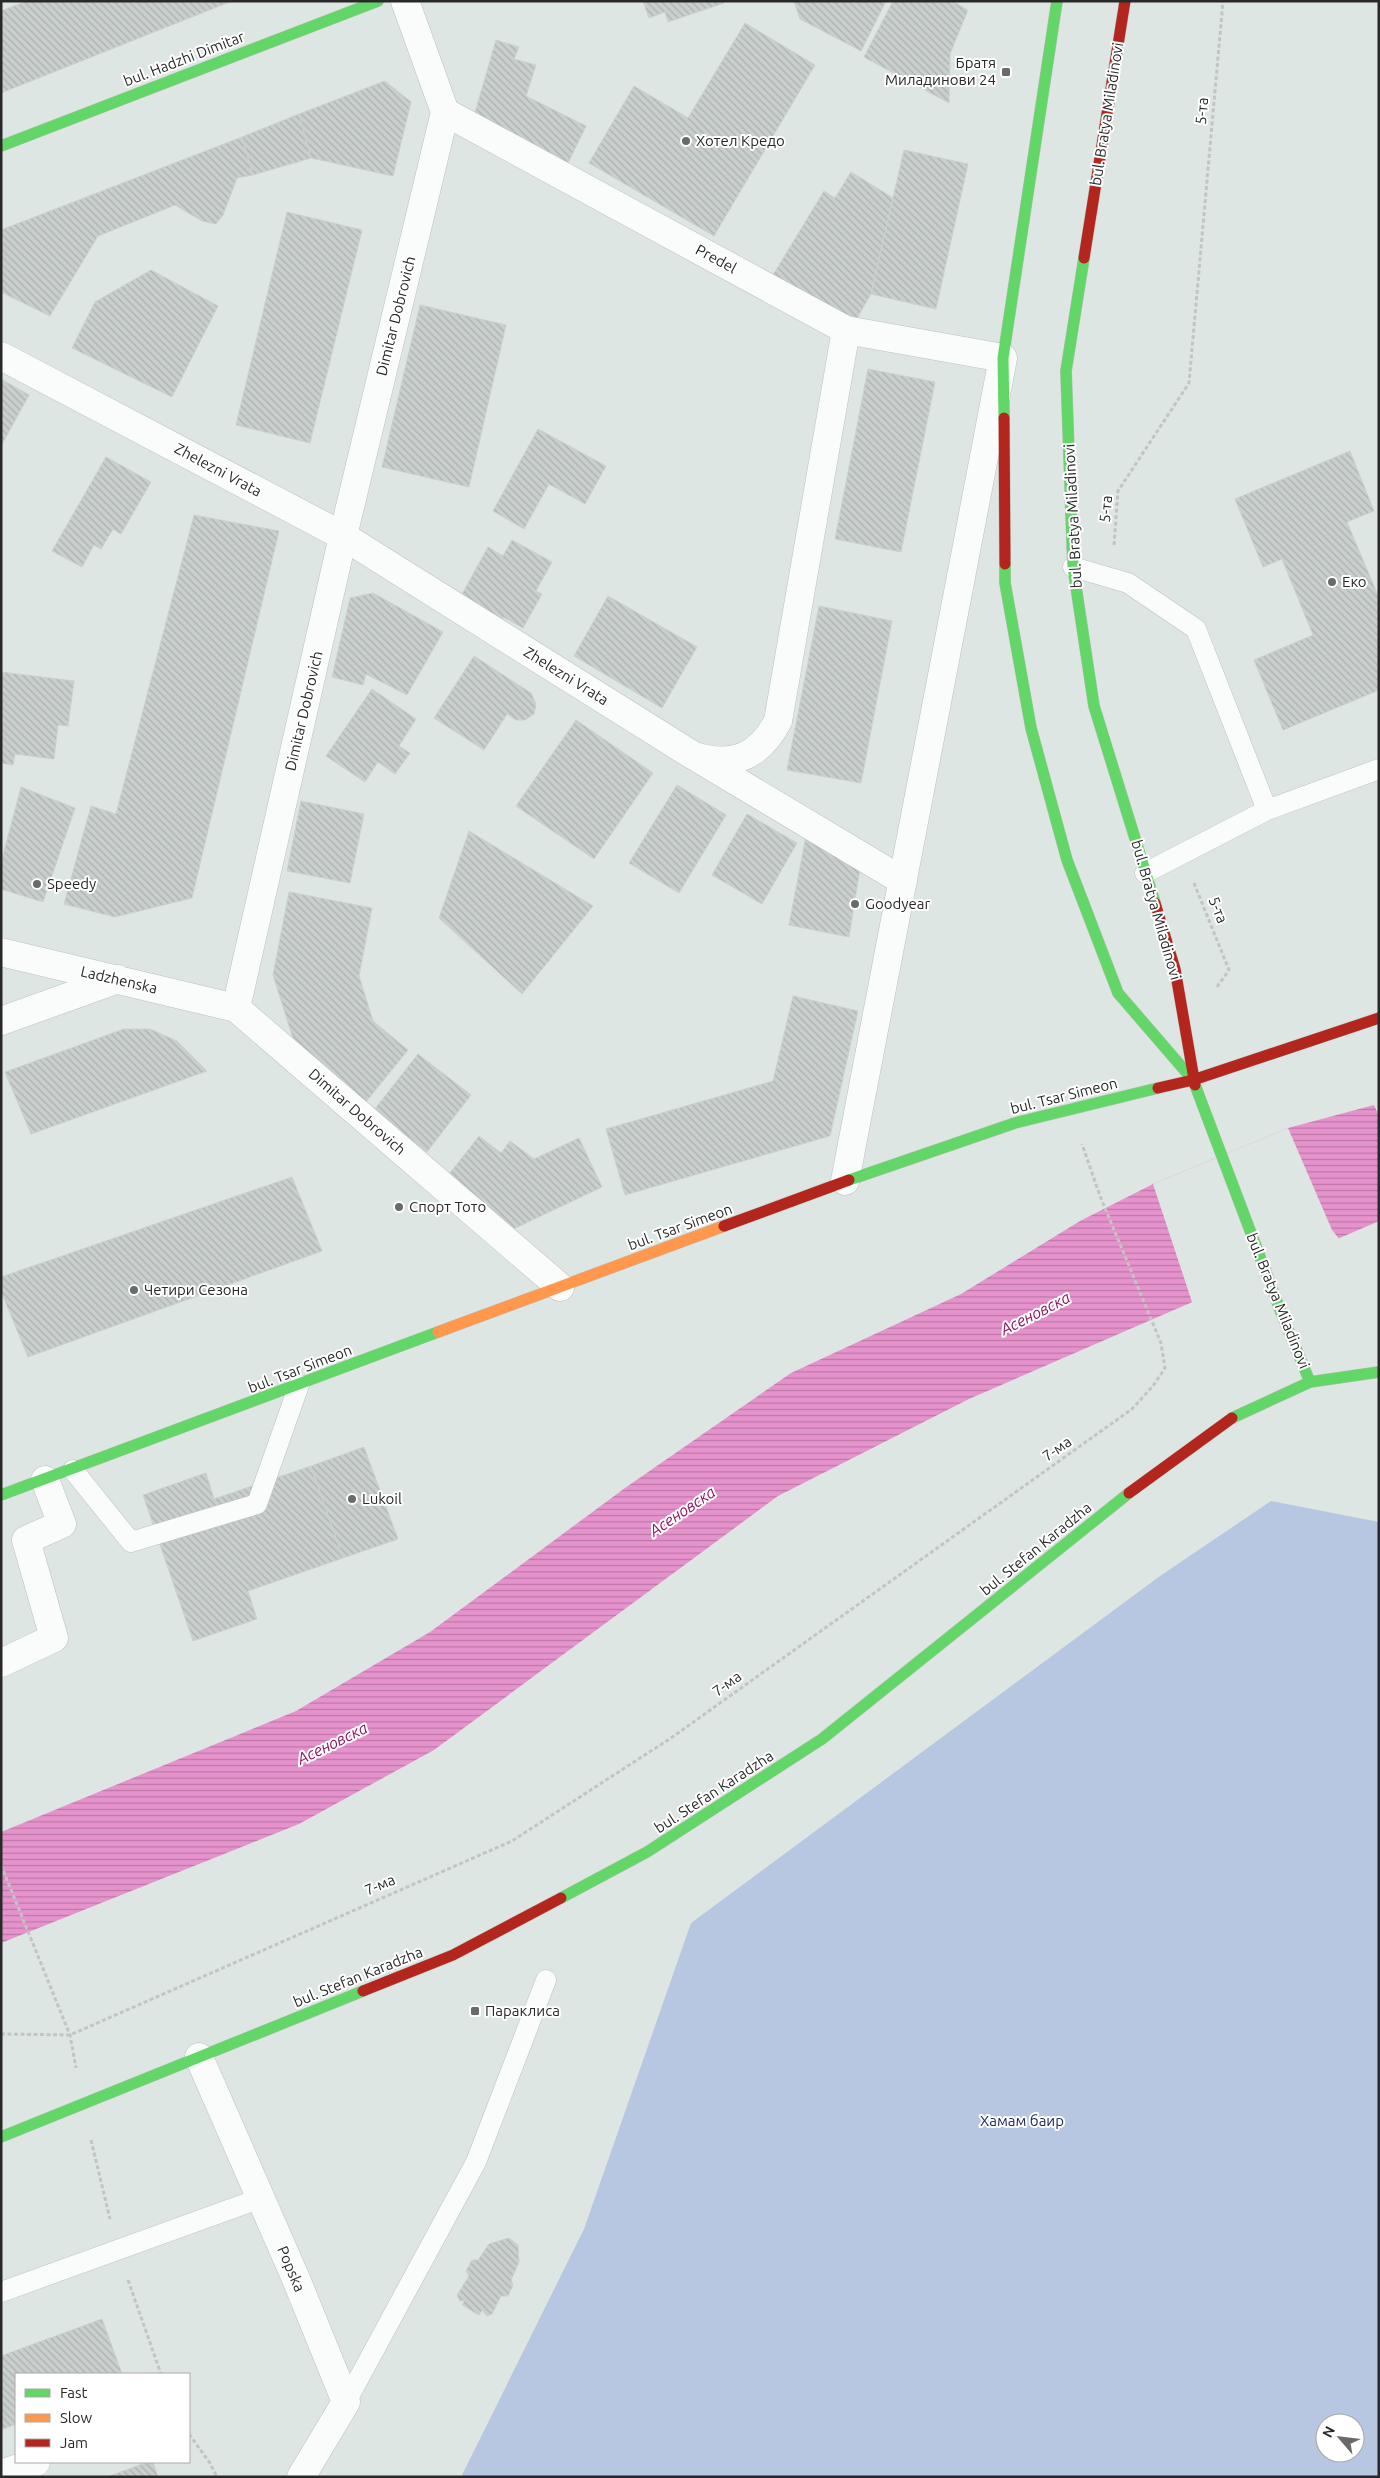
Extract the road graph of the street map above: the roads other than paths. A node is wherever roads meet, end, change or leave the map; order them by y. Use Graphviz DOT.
graph roads {
  1 [pos="378,1"];
  2 [pos="405,1"];
  3 [pos="1057,1"];
  4 [pos="1125,1"];
  5 [pos="445,112"];
  6 [pos="1,146"];
  7 [pos="846,330"];
  8 [pos="1,356"];
  9 [pos="1003,358"];
  10 [pos="343,536"];
  11 [pos="1073,567"];
  12 [pos="694,756"];
  13 [pos="1379,768"];
  14 [pos="1267,810"];
  15 [pos="1145,873"];
  16 [pos="903,881"];
  17 [pos="1,952"];
  18 [pos="118,979"];
  19 [pos="236,1008"];
  20 [pos="1379,1018"];
  21 [pos="1,1021"];
  22 [pos="1193,1080"];
  23 [pos="846,1181"];
  24 [pos="560,1288"];
  25 [pos="1379,1372"];
  26 [pos="1310,1382"];
  27 [pos="299,1385"];
  28 [pos="73,1470"];
  29 [pos="45,1480"];
  30 [pos="1,1495"];
  31 [pos="1,1663"];
  32 [pos="546,1980"];
  33 [pos="199,2057"];
  34 [pos="1,2137"];
  35 [pos="261,2198"];
  36 [pos="1,2292"];
  37 [pos="346,2402"];
  38 [pos="33,2463"];
  39 [pos="1,2474"];
  40 [pos="301,2477"];
  1 -- 6 [label="main road, bul. Hadzhi Dimitar"];
  2 -- 5 [label="street"];
  3 -- 9 [label="main road, bul. Bratya Miladinovi"];
  4 -- 11 [label="main road, bul. Bratya Miladinovi"];
  5 -- 7 [label="street, Predel"];
  5 -- 10 [label="street, Dimitar Dobrovich"];
  7 -- 9 [label="street, Predel"];
  7 -- 12 [label="street, Zhelezni Vrata"];
  8 -- 10 [label="street, Zhelezni Vrata"];
  9 -- 16 [label="street, bul. Bratya Miladinovi"];
  9 -- 22 [label="main road, bul. Bratya Miladinovi"];
  10 -- 12 [label="street, Zhelezni Vrata"];
  10 -- 19 [label="street, Dimitar Dobrovich"];
  11 -- 14 [label="lane"];
  11 -- 15 [label="main road, bul. Bratya Miladinovi"];
  12 -- 16 [label="street"];
  13 -- 14 [label="lane"];
  14 -- 15 [label="lane"];
  15 -- 22 [label="main road, bul. Bratya Miladinovi"];
  16 -- 23 [label="street, bul. Bratya Miladinovi"];
  17 -- 18 [label="street, Ladzhenska"];
  18 -- 19 [label="street, Ladzhenska"];
  18 -- 21 [label="street"];
  19 -- 24 [label="street, Dimitar Dobrovich"];
  20 -- 22 [label="main road, bul. Tsar Simeon"];
  22 -- 23 [label="main road, bul. Tsar Simeon"];
  22 -- 26 [label="main road, bul. Bratya Miladinovi"];
  23 -- 24 [label="main road, bul. Tsar Simeon"];
  24 -- 27 [label="main road, bul. Tsar Simeon"];
  25 -- 26 [label="main road, bul. Stefan Karadzha"];
  26 -- 33 [label="main road, bul. Stefan Karadzha"];
  27 -- 28 [label="main road, bul. Tsar Simeon"];
  27 -- 28 [label="lane"];
  28 -- 29 [label="main road, bul. Tsar Simeon"];
  29 -- 30 [label="main road, bul. Tsar Simeon"];
  29 -- 31 [label="street"];
  32 -- 37 [label="lane"];
  33 -- 34 [label="main road, bul. Stefan Karadzha"];
  33 -- 35 [label="street, Popska"];
  35 -- 36 [label="lane"];
  35 -- 37 [label="street, Popska"];
  37 -- 40 [label="street"];
  38 -- 39 [label="street"];
}
